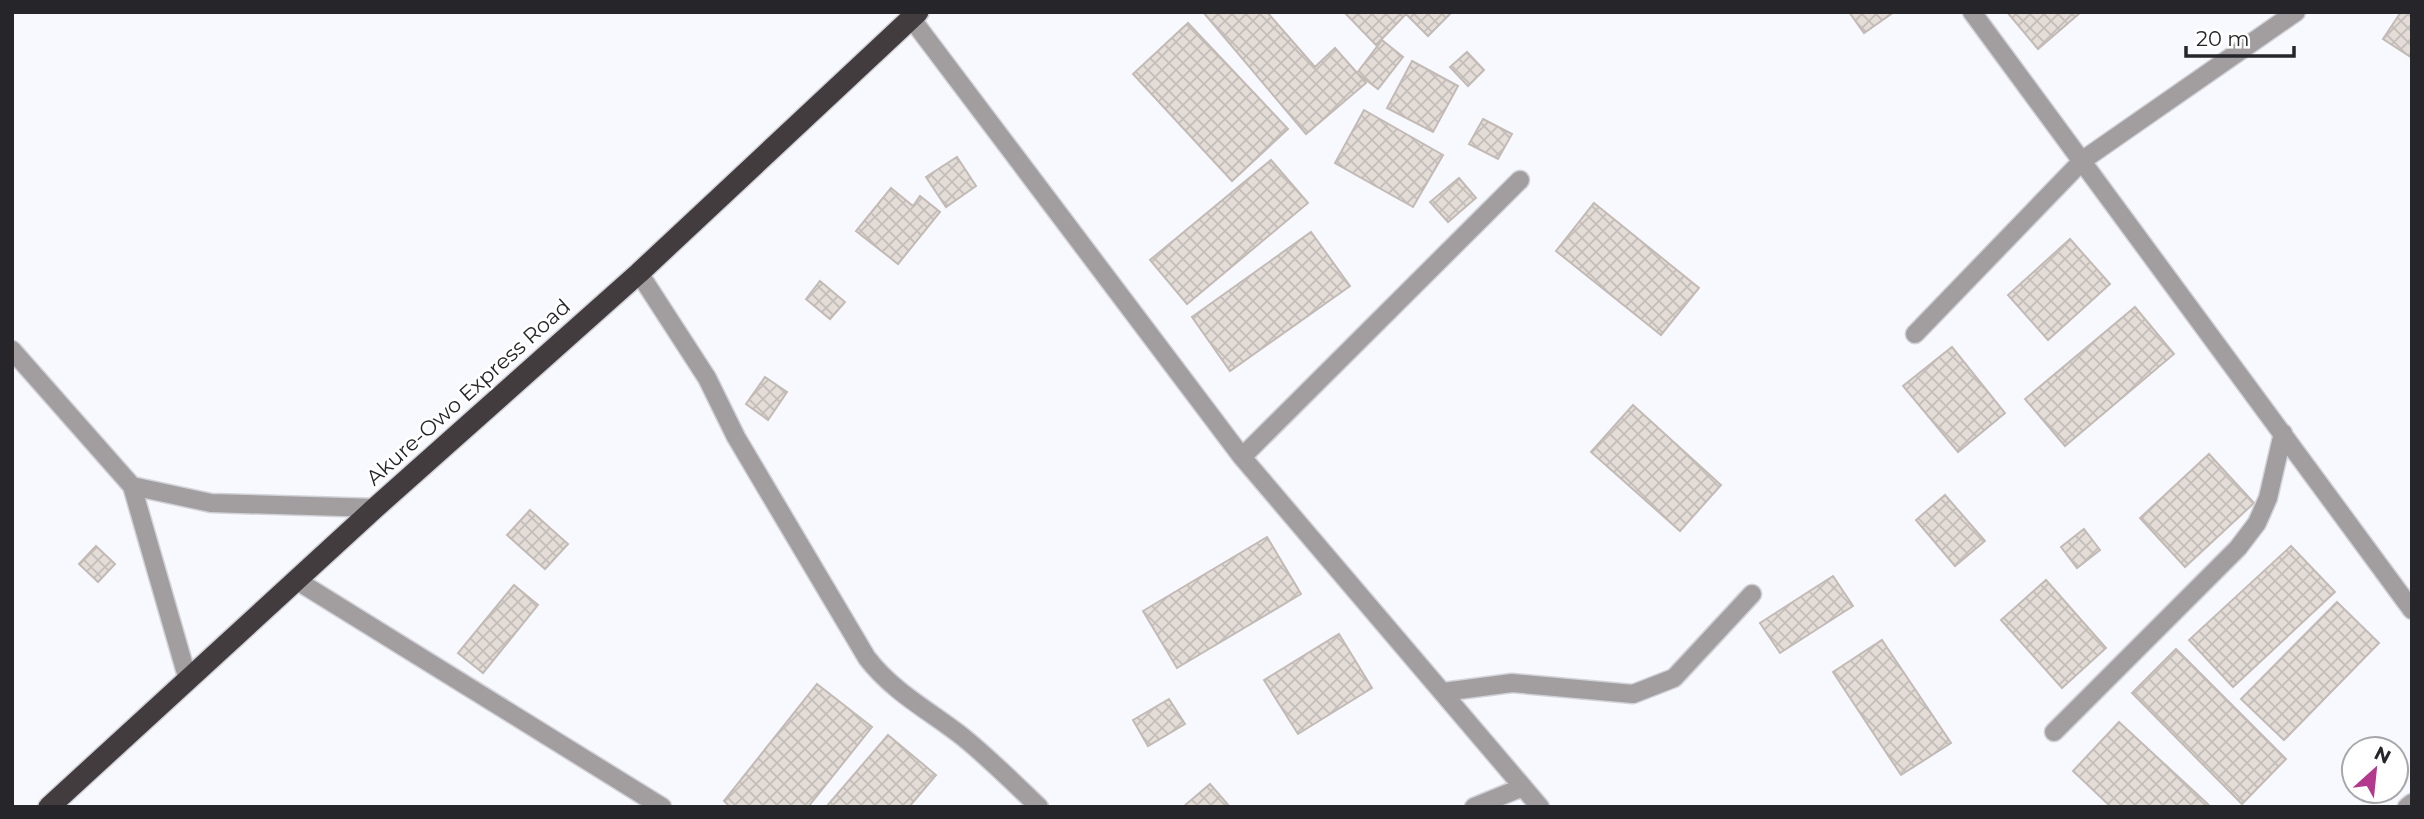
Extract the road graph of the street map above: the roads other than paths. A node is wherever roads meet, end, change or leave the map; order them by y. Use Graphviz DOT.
graph roads {
  1 [pos="1972,12"];
  2 [pos="2295,12"];
  3 [pos="915,15"];
  4 [pos="2083,160"];
  5 [pos="1520,180"];
  6 [pos="639,273"];
  7 [pos="1915,334"];
  8 [pos="12,350"];
  9 [pos="2283,433"];
  10 [pos="1242,457"];
  11 [pos="132,486"];
  12 [pos="374,508"];
  13 [pos="296,580"];
  14 [pos="1752,594"];
  15 [pos="2412,610"];
  16 [pos="188,680"];
  17 [pos="1443,692"];
  18 [pos="2054,732"];
  19 [pos="1523,788"];
  20 [pos="2412,803"];
  21 [pos="49,807"];
  22 [pos="662,807"];
  23 [pos="1039,807"];
  24 [pos="1474,807"];
  25 [pos="1540,807"];
  26 [pos="2407,807"];
  1 -- 4 [label="street"];
  2 -- 4 [label="street"];
  3 -- 6 [label="highway, Akure-Owo Express Road"];
  3 -- 10 [label="street"];
  4 -- 7 [label="street"];
  4 -- 9 [label="street"];
  5 -- 10 [label="street"];
  6 -- 12 [label="highway, Akure-Owo Express Road"];
  6 -- 23 [label="street"];
  8 -- 11 [label="street"];
  9 -- 15 [label="street"];
  9 -- 18 [label="street"];
  10 -- 17 [label="street"];
  11 -- 12 [label="street"];
  11 -- 16 [label="street"];
  12 -- 13 [label="highway, Akure-Owo Express Road"];
  13 -- 16 [label="highway, Akure-Owo Express Road"];
  13 -- 22 [label="street"];
  14 -- 17 [label="street"];
  16 -- 21 [label="highway, Akure-Owo Express Road"];
  17 -- 19 [label="street"];
  19 -- 24 [label="street"];
  19 -- 25 [label="street"];
  20 -- 26 [label="street"];
}
